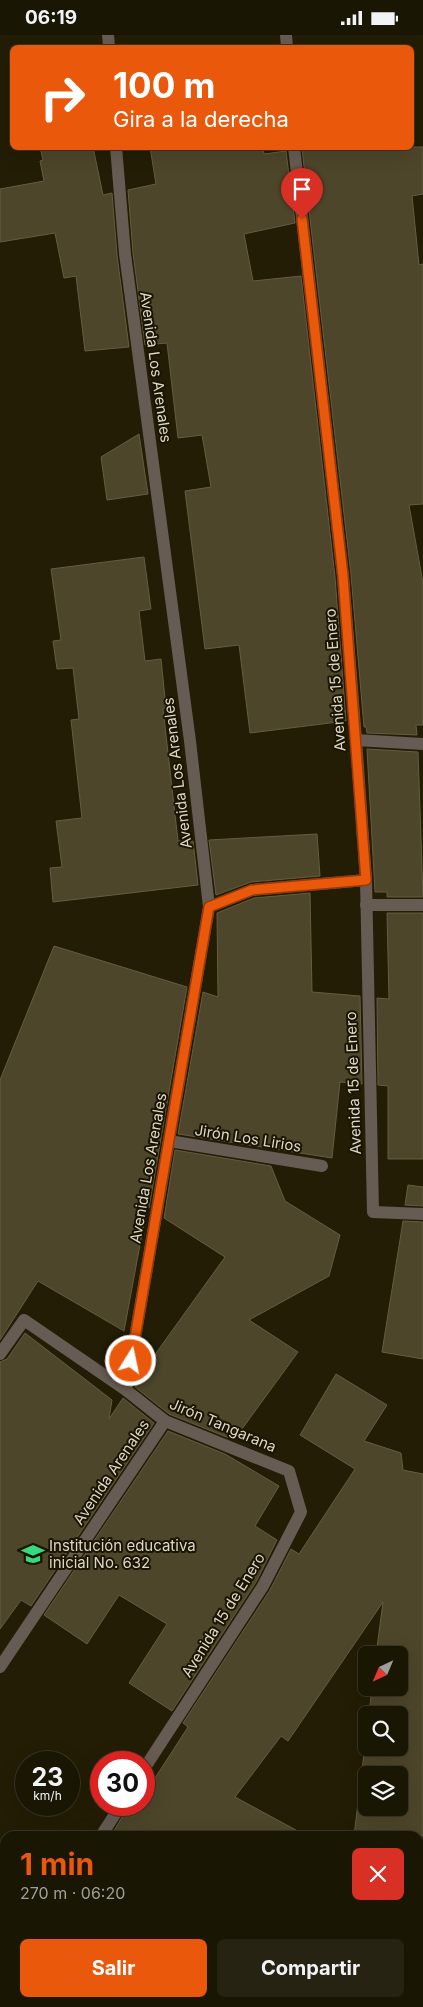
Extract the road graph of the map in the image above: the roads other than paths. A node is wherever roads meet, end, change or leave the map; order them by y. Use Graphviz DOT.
graph roads {
  1 [pos="116,150"];
  2 [pos="294,150"];
  3 [pos="356,740"];
  4 [pos="423,744"];
  5 [pos="366,880"];
  6 [pos="366,905"];
  7 [pos="423,905"];
  8 [pos="209,907"];
  9 [pos="169,1141"];
  10 [pos="322,1166"];
  11 [pos="423,1214"];
  12 [pos="0,1354"];
  13 [pos="126,1391"];
  14 [pos="166,1421"];
  15 [pos="289,1471"];
  16 [pos="0,1667"];
  17 [pos="155,1752"];
  18 [pos="114,1816"];
  19 [pos="103,1831"];
  1 -- 8 [label="street, Avenida Los Arenales"];
  2 -- 3 [label="street, Avenida 15 de Enero"];
  3 -- 4 [label="street"];
  3 -- 5 [label="street, Avenida 15 de Enero"];
  5 -- 6 [label="street, Avenida 15 de Enero"];
  5 -- 8 [label="street"];
  6 -- 7 [label="street"];
  6 -- 11 [label="street, Avenida 15 de Enero"];
  8 -- 9 [label="street, Avenida Los Arenales"];
  9 -- 10 [label="street, Jirón Los Lirios"];
  9 -- 13 [label="street, Avenida Los Arenales"];
  12 -- 13 [label="street, Jirón Tangarana"];
  13 -- 14 [label="street, Jirón Tangarana"];
  14 -- 15 [label="street, Jirón Tangarana"];
  14 -- 16 [label="street, Avenida Arenales"];
  15 -- 17 [label="street, Avenida 15 de Enero"];
  18 -- 19 [label="street"];
}
